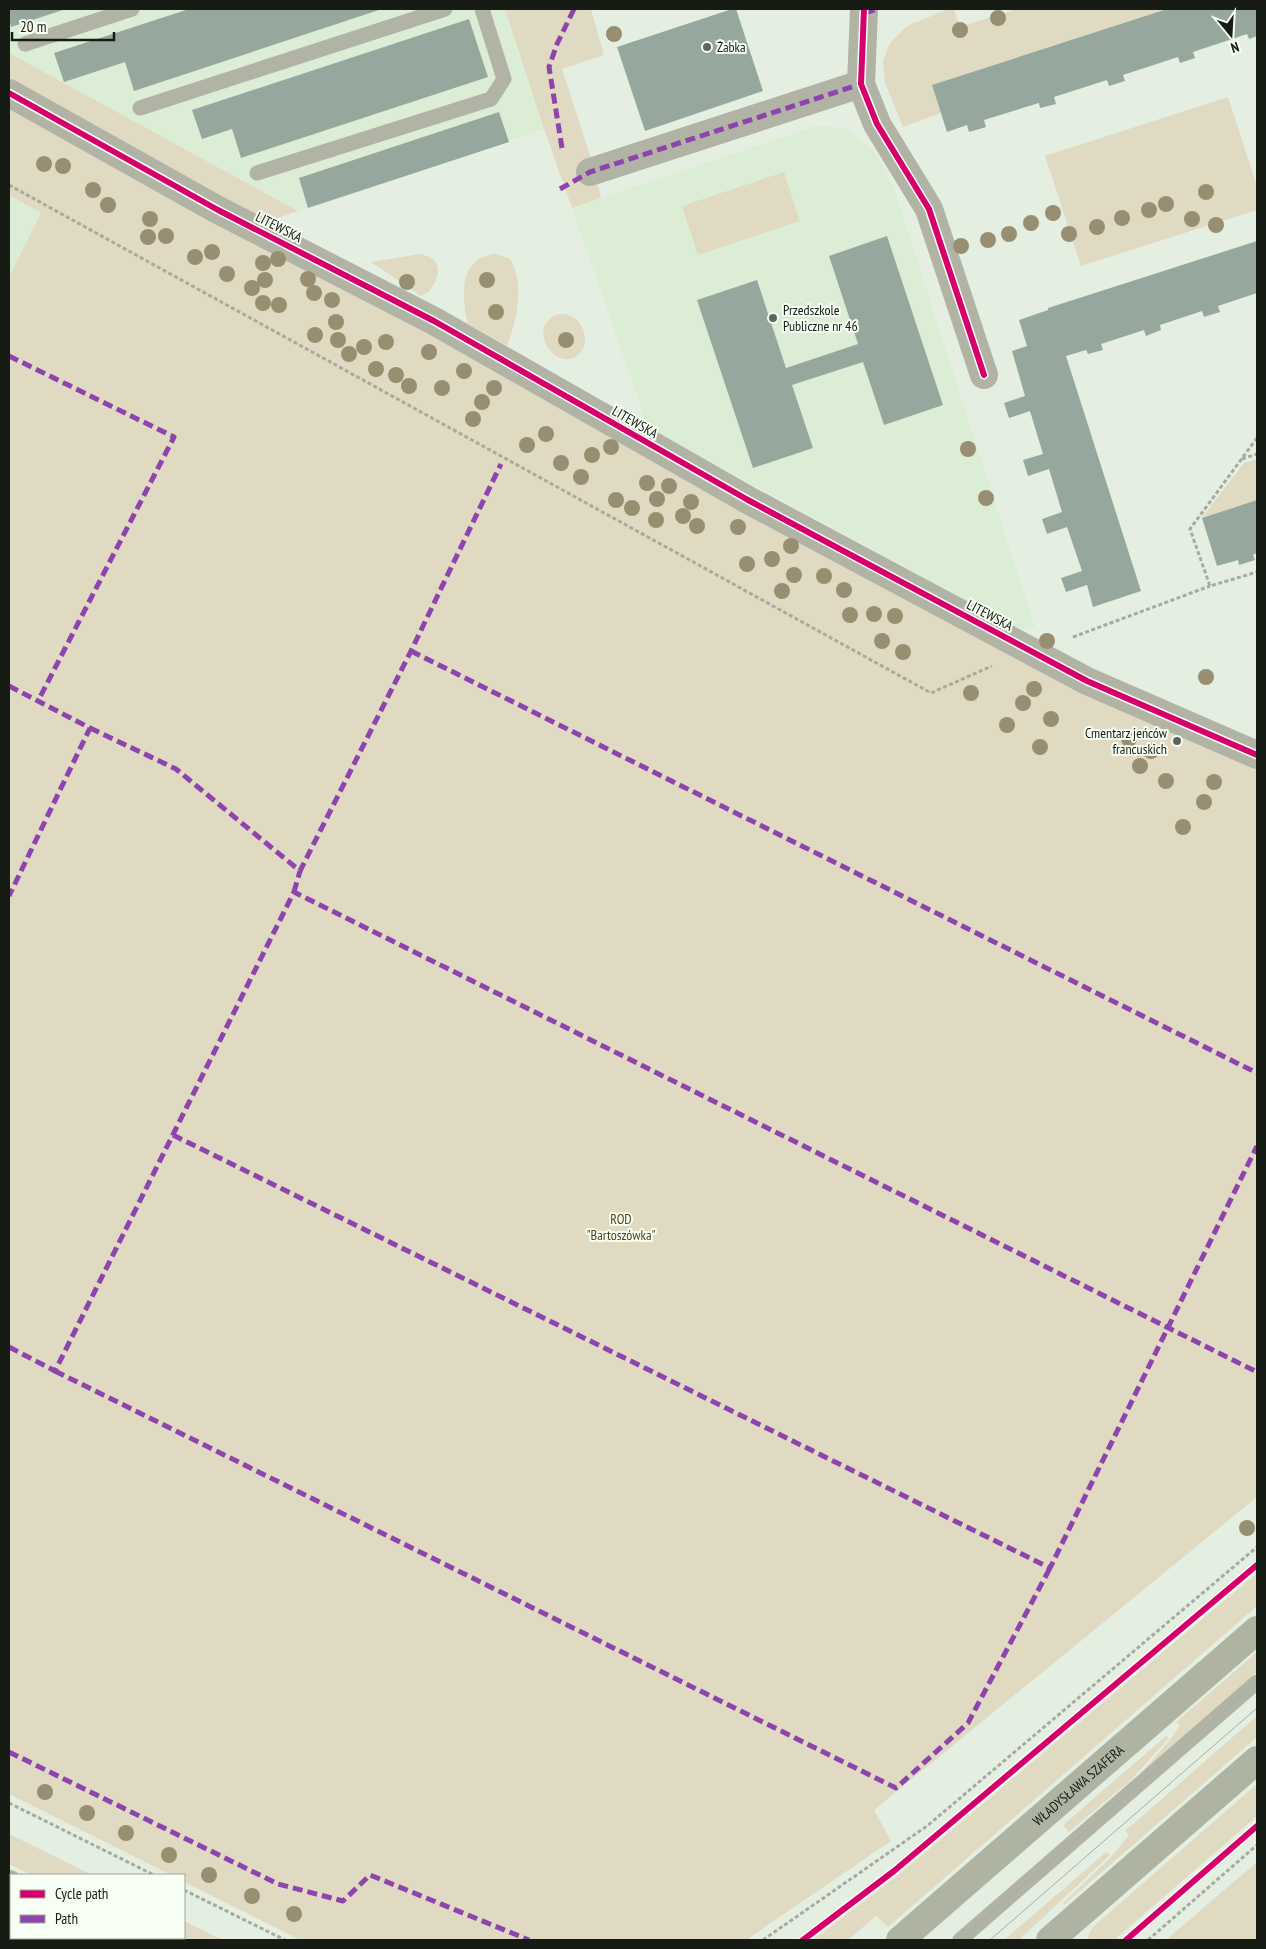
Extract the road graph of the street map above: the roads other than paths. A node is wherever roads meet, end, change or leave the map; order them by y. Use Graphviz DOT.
graph roads {
  1 [pos="132,9"];
  2 [pos="445,9"];
  3 [pos="482,9"];
  4 [pos="869,10"];
  5 [pos="25,44"];
  6 [pos="861,84"];
  7 [pos="9,93"];
  8 [pos="140,108"];
  9 [pos="590,172"];
  10 [pos="257,173"];
  11 [pos="984,375"];
  12 [pos="1257,756"];
  13 [pos="1257,1630"];
  14 [pos="1257,1682"];
  15 [pos="1257,1760"];
  16 [pos="900,1940"];
  17 [pos="960,1940"];
  18 [pos="1050,1940"];
  1 -- 5 [label="lane"];
  2 -- 8 [label="lane"];
  3 -- 10 [label="lane"];
  4 -- 6 [label="street"];
  6 -- 9 [label="street"];
  6 -- 11 [label="street"];
  7 -- 12 [label="street, LITEWSKA"];
  13 -- 16 [label="main road, WŁADYSŁAWA SZAFERA"];
  14 -- 17 [label="lane"];
  15 -- 18 [label="main road"];
}
